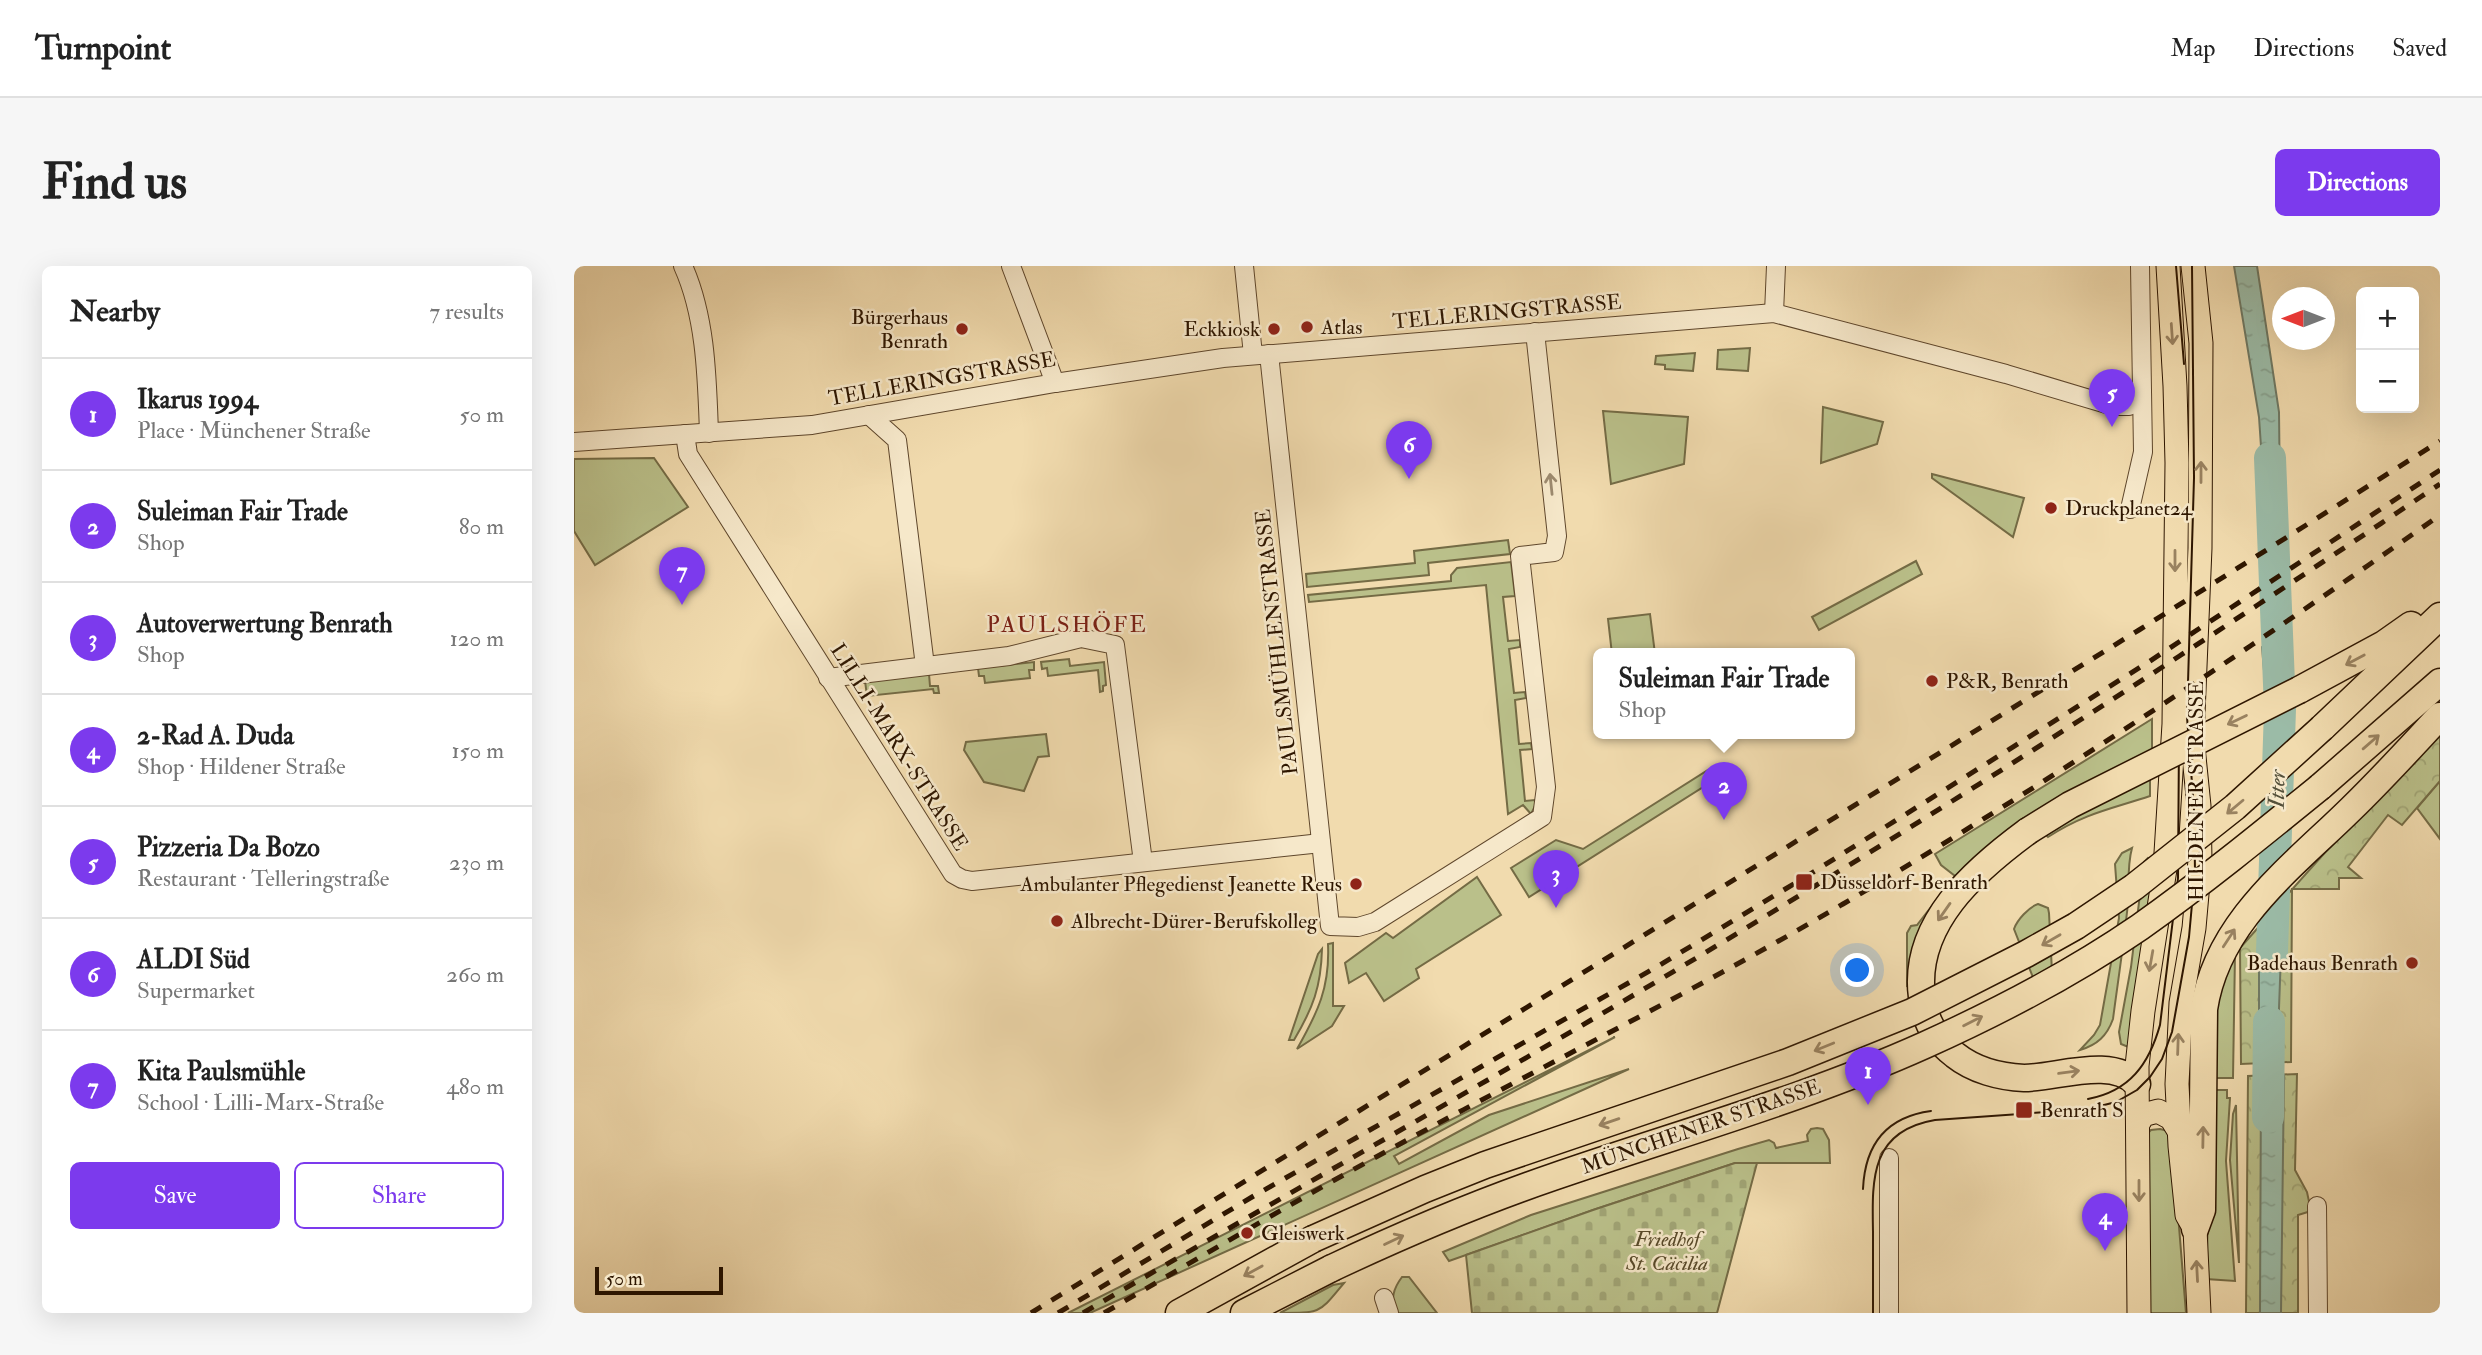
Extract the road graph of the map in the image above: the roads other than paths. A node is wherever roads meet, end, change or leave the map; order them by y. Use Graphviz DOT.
graph roads {
  1 [pos="683,266"];
  2 [pos="1011,266"];
  3 [pos="1244,266"];
  4 [pos="1776,266"];
  5 [pos="2140,266"];
  6 [pos="2168,266"];
  7 [pos="2193,266"];
  8 [pos="1774,313"];
  9 [pos="1535,332"];
  10 [pos="1261,355"];
  11 [pos="1055,383"];
  12 [pos="2141,401"];
  13 [pos="869,415"];
  14 [pos="709,433"];
  15 [pos="685,434"];
  16 [pos="574,442"];
  17 [pos="2130,509"];
  18 [pos="2438,617"];
  19 [pos="925,666"];
  20 [pos="828,678"];
  21 [pos="2440,682"];
  22 [pos="2440,716"];
  23 [pos="1321,843"];
  24 [pos="1143,862"];
  25 [pos="2137,1084"];
  26 [pos="2139,1122"];
  27 [pos="2179,1131"];
  28 [pos="1889,1158"];
  29 [pos="2317,1206"];
  30 [pos="2195,1229"];
  31 [pos="1179,1313"];
  32 [pos="1244,1313"];
  33 [pos="1889,1313"];
  34 [pos="2139,1313"];
  35 [pos="2199,1313"];
  36 [pos="2318,1313"];
  1 -- 14 [label="street"];
  2 -- 11 [label="street"];
  3 -- 10 [label="street, PAULSMÜHLENSTRASSE"];
  4 -- 8 [label="street"];
  5 -- 12 [label="street"];
  6 -- 25 [label="main road, HILDENER STRASSE, one-way"];
  27 -- 7 [label="main road, HILDENER STRASSE, one-way"];
  8 -- 9 [label="street, TELLERINGSTRASSE"];
  8 -- 12 [label="street, TELLERINGSTRASSE"];
  9 -- 10 [label="street, TELLERINGSTRASSE"];
  23 -- 9 [label="street, PAULSMÜHLENSTRASSE, one-way"];
  10 -- 11 [label="street, TELLERINGSTRASSE"];
  10 -- 23 [label="street, PAULSMÜHLENSTRASSE"];
  11 -- 13 [label="street, TELLERINGSTRASSE"];
  12 -- 17 [label="street"];
  13 -- 14 [label="street, TELLERINGSTRASSE"];
  13 -- 19 [label="street"];
  14 -- 15 [label="street, TELLERINGSTRASSE"];
  15 -- 16 [label="street, TELLERINGSTRASSE"];
  15 -- 20 [label="street, LILLI-MARX-STRASSE"];
  18 -- 25 [label="highway, one-way, bridge"];
  18 -- 31 [label="highway, MÜNCHENER STRASSE, one-way, bridge"];
  19 -- 20 [label="street"];
  19 -- 24 [label="street"];
  20 -- 24 [label="street, LILLI-MARX-STRASSE"];
  32 -- 21 [label="highway, MÜNCHENER STRASSE, one-way, bridge"];
  30 -- 22 [label="highway, one-way"];
  23 -- 24 [label="street, LILLI-MARX-STRASSE"];
  25 -- 26 [label="main road, HILDENER STRASSE"];
  26 -- 27 [label="main road"];
  26 -- 34 [label="main road, HILDENER STRASSE, one-way"];
  27 -- 30 [label="main road, HILDENER STRASSE"];
  28 -- 33 [label="street"];
  29 -- 36 [label="street"];
  35 -- 30 [label="main road, HILDENER STRASSE, one-way"];
}
